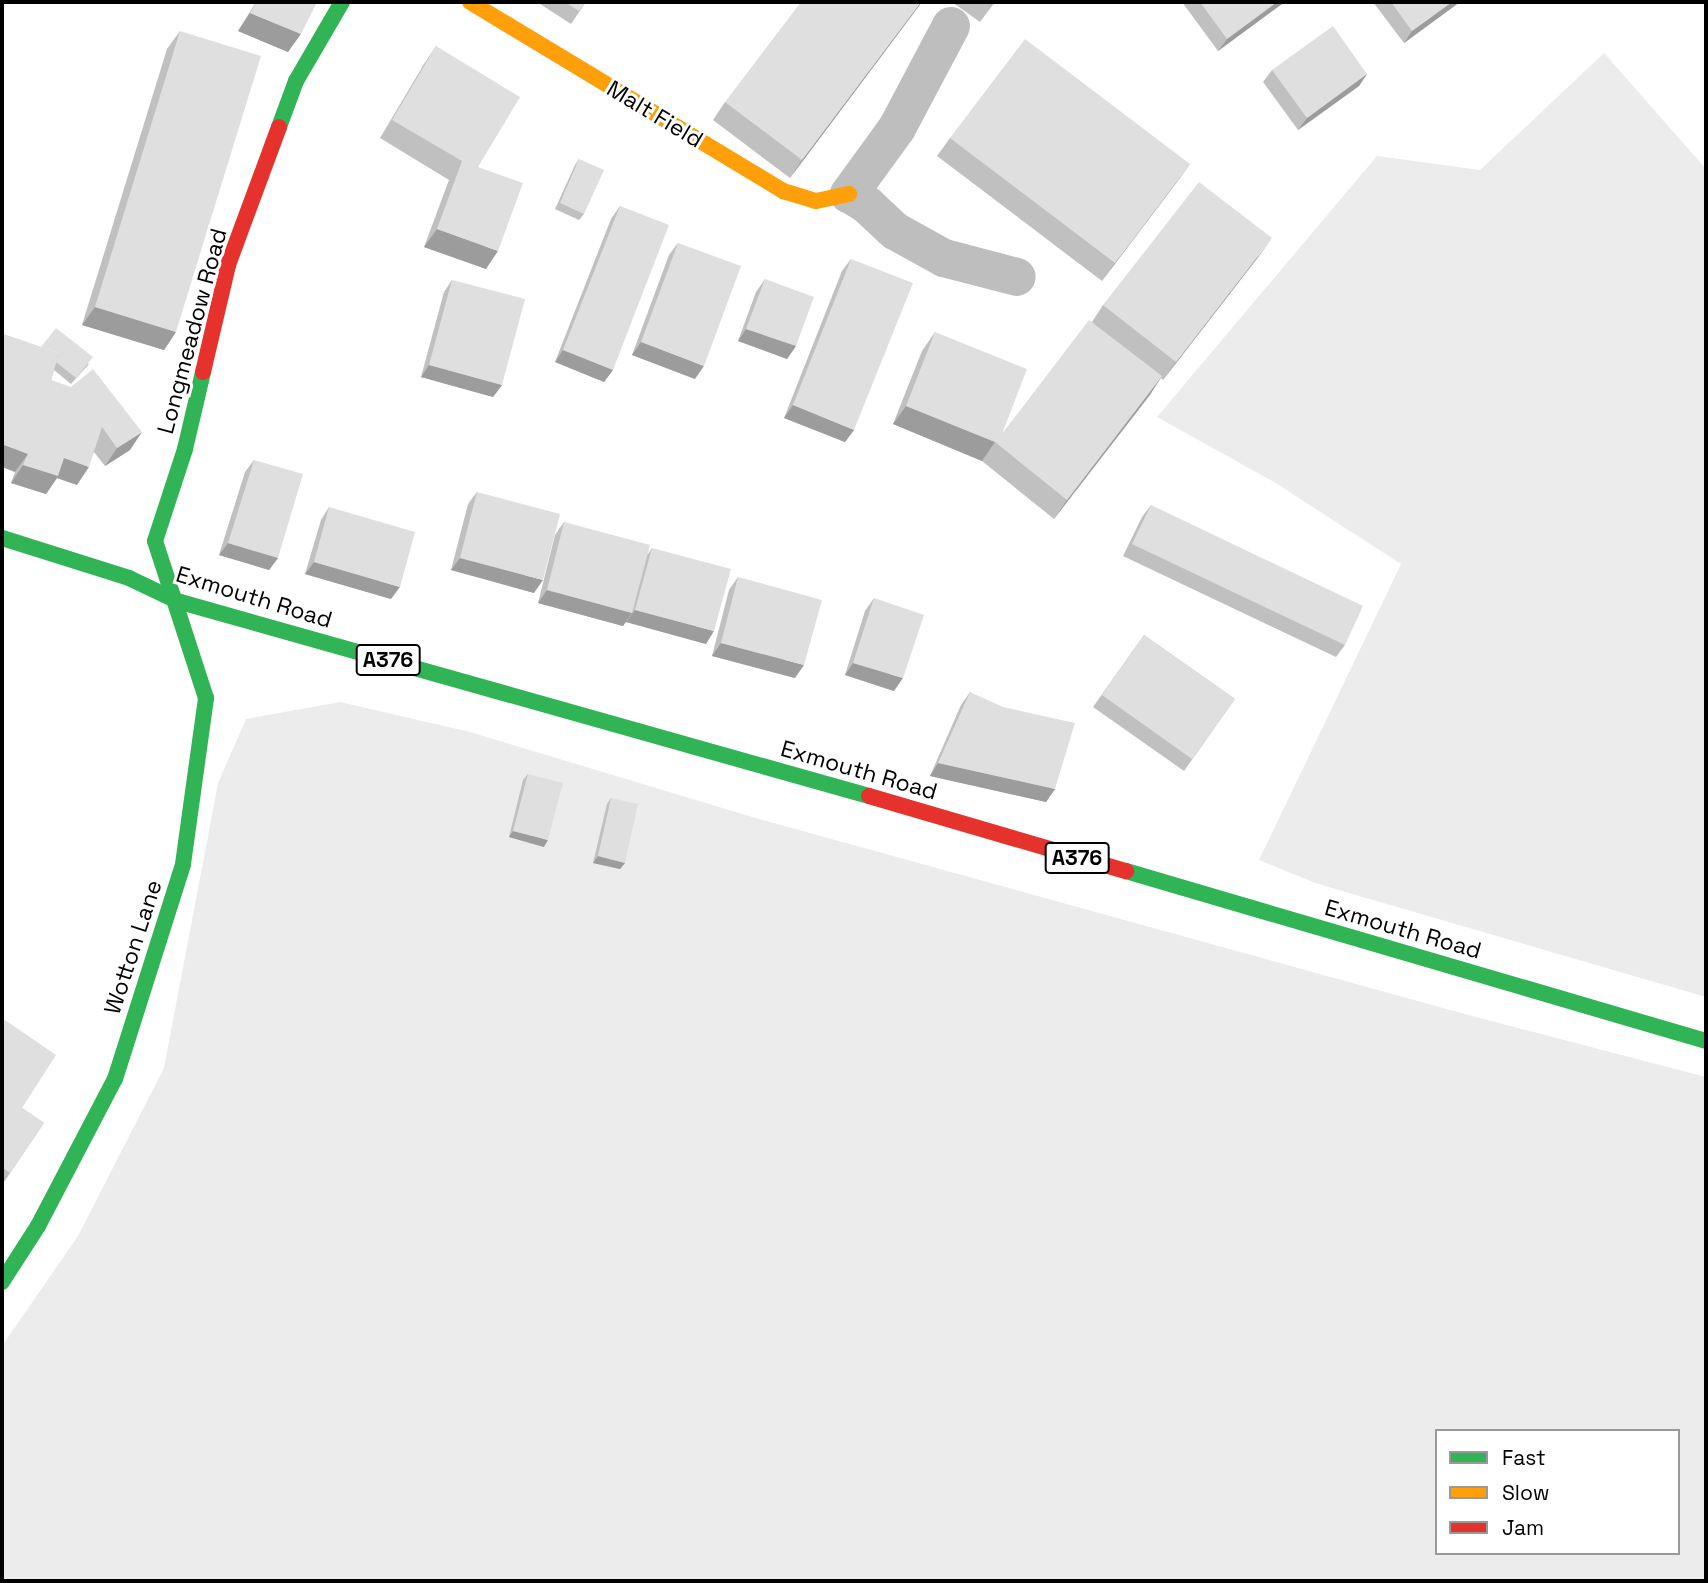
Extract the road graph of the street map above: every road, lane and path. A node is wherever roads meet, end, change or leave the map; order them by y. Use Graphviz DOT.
graph roads {
  1 [pos="342,2"];
  2 [pos="470,2"];
  3 [pos="951,26"];
  4 [pos="849,194"];
  5 [pos="1017,277"];
  6 [pos="2,538"];
  7 [pos="177,601"];
  8 [pos="1706,1041"];
  9 [pos="2,1282"];
  1 -- 7 [label="main road, Longmeadow Road"];
  2 -- 4 [label="main road, Malt Field"];
  3 -- 4 [label="street"];
  4 -- 5 [label="street"];
  6 -- 7 [label="main road, Exmouth Road / A376"];
  7 -- 8 [label="main road, Exmouth Road / A376"];
  7 -- 9 [label="main road, Wotton Lane"];
}
